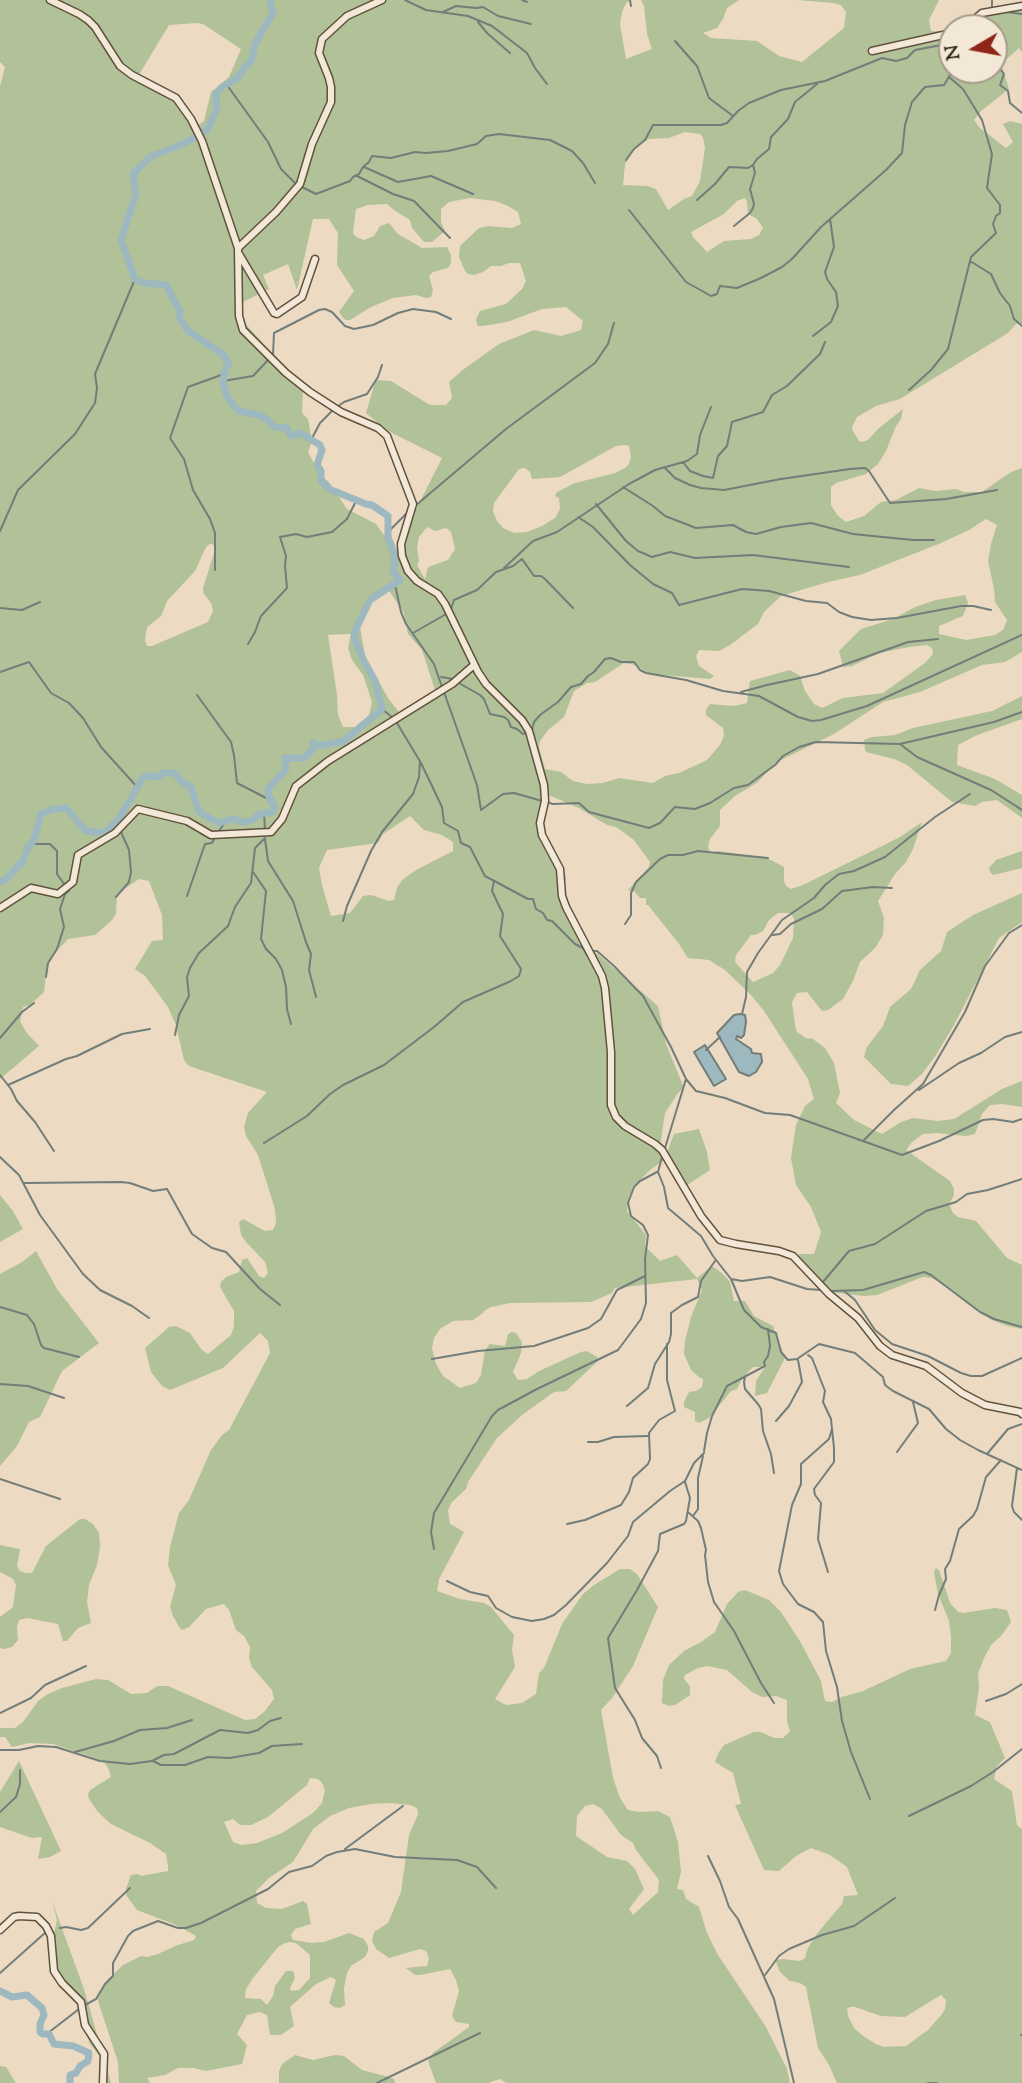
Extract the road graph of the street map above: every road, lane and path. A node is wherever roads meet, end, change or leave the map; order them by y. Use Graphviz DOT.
graph roads {
  1 [pos="50,0"];
  2 [pos="382,0"];
  3 [pos="1022,6"];
  4 [pos="981,14"];
  5 [pos="938,36"];
  6 [pos="872,51"];
  7 [pos="238,250"];
  8 [pos="315,259"];
  9 [pos="474,665"];
  10 [pos="0,908"];
  11 [pos="1022,1414"];
  12 [pos="0,1930"];
  13 [pos="103,2083"];
  1 -- 7 [label="street"];
  2 -- 7 [label="street"];
  3 -- 4 [label="street"];
  5 -- 6 [label="street"];
  7 -- 8 [label="street"];
  7 -- 9 [label="street"];
  9 -- 10 [label="street"];
  9 -- 11 [label="street"];
  12 -- 13 [label="street"];
}
